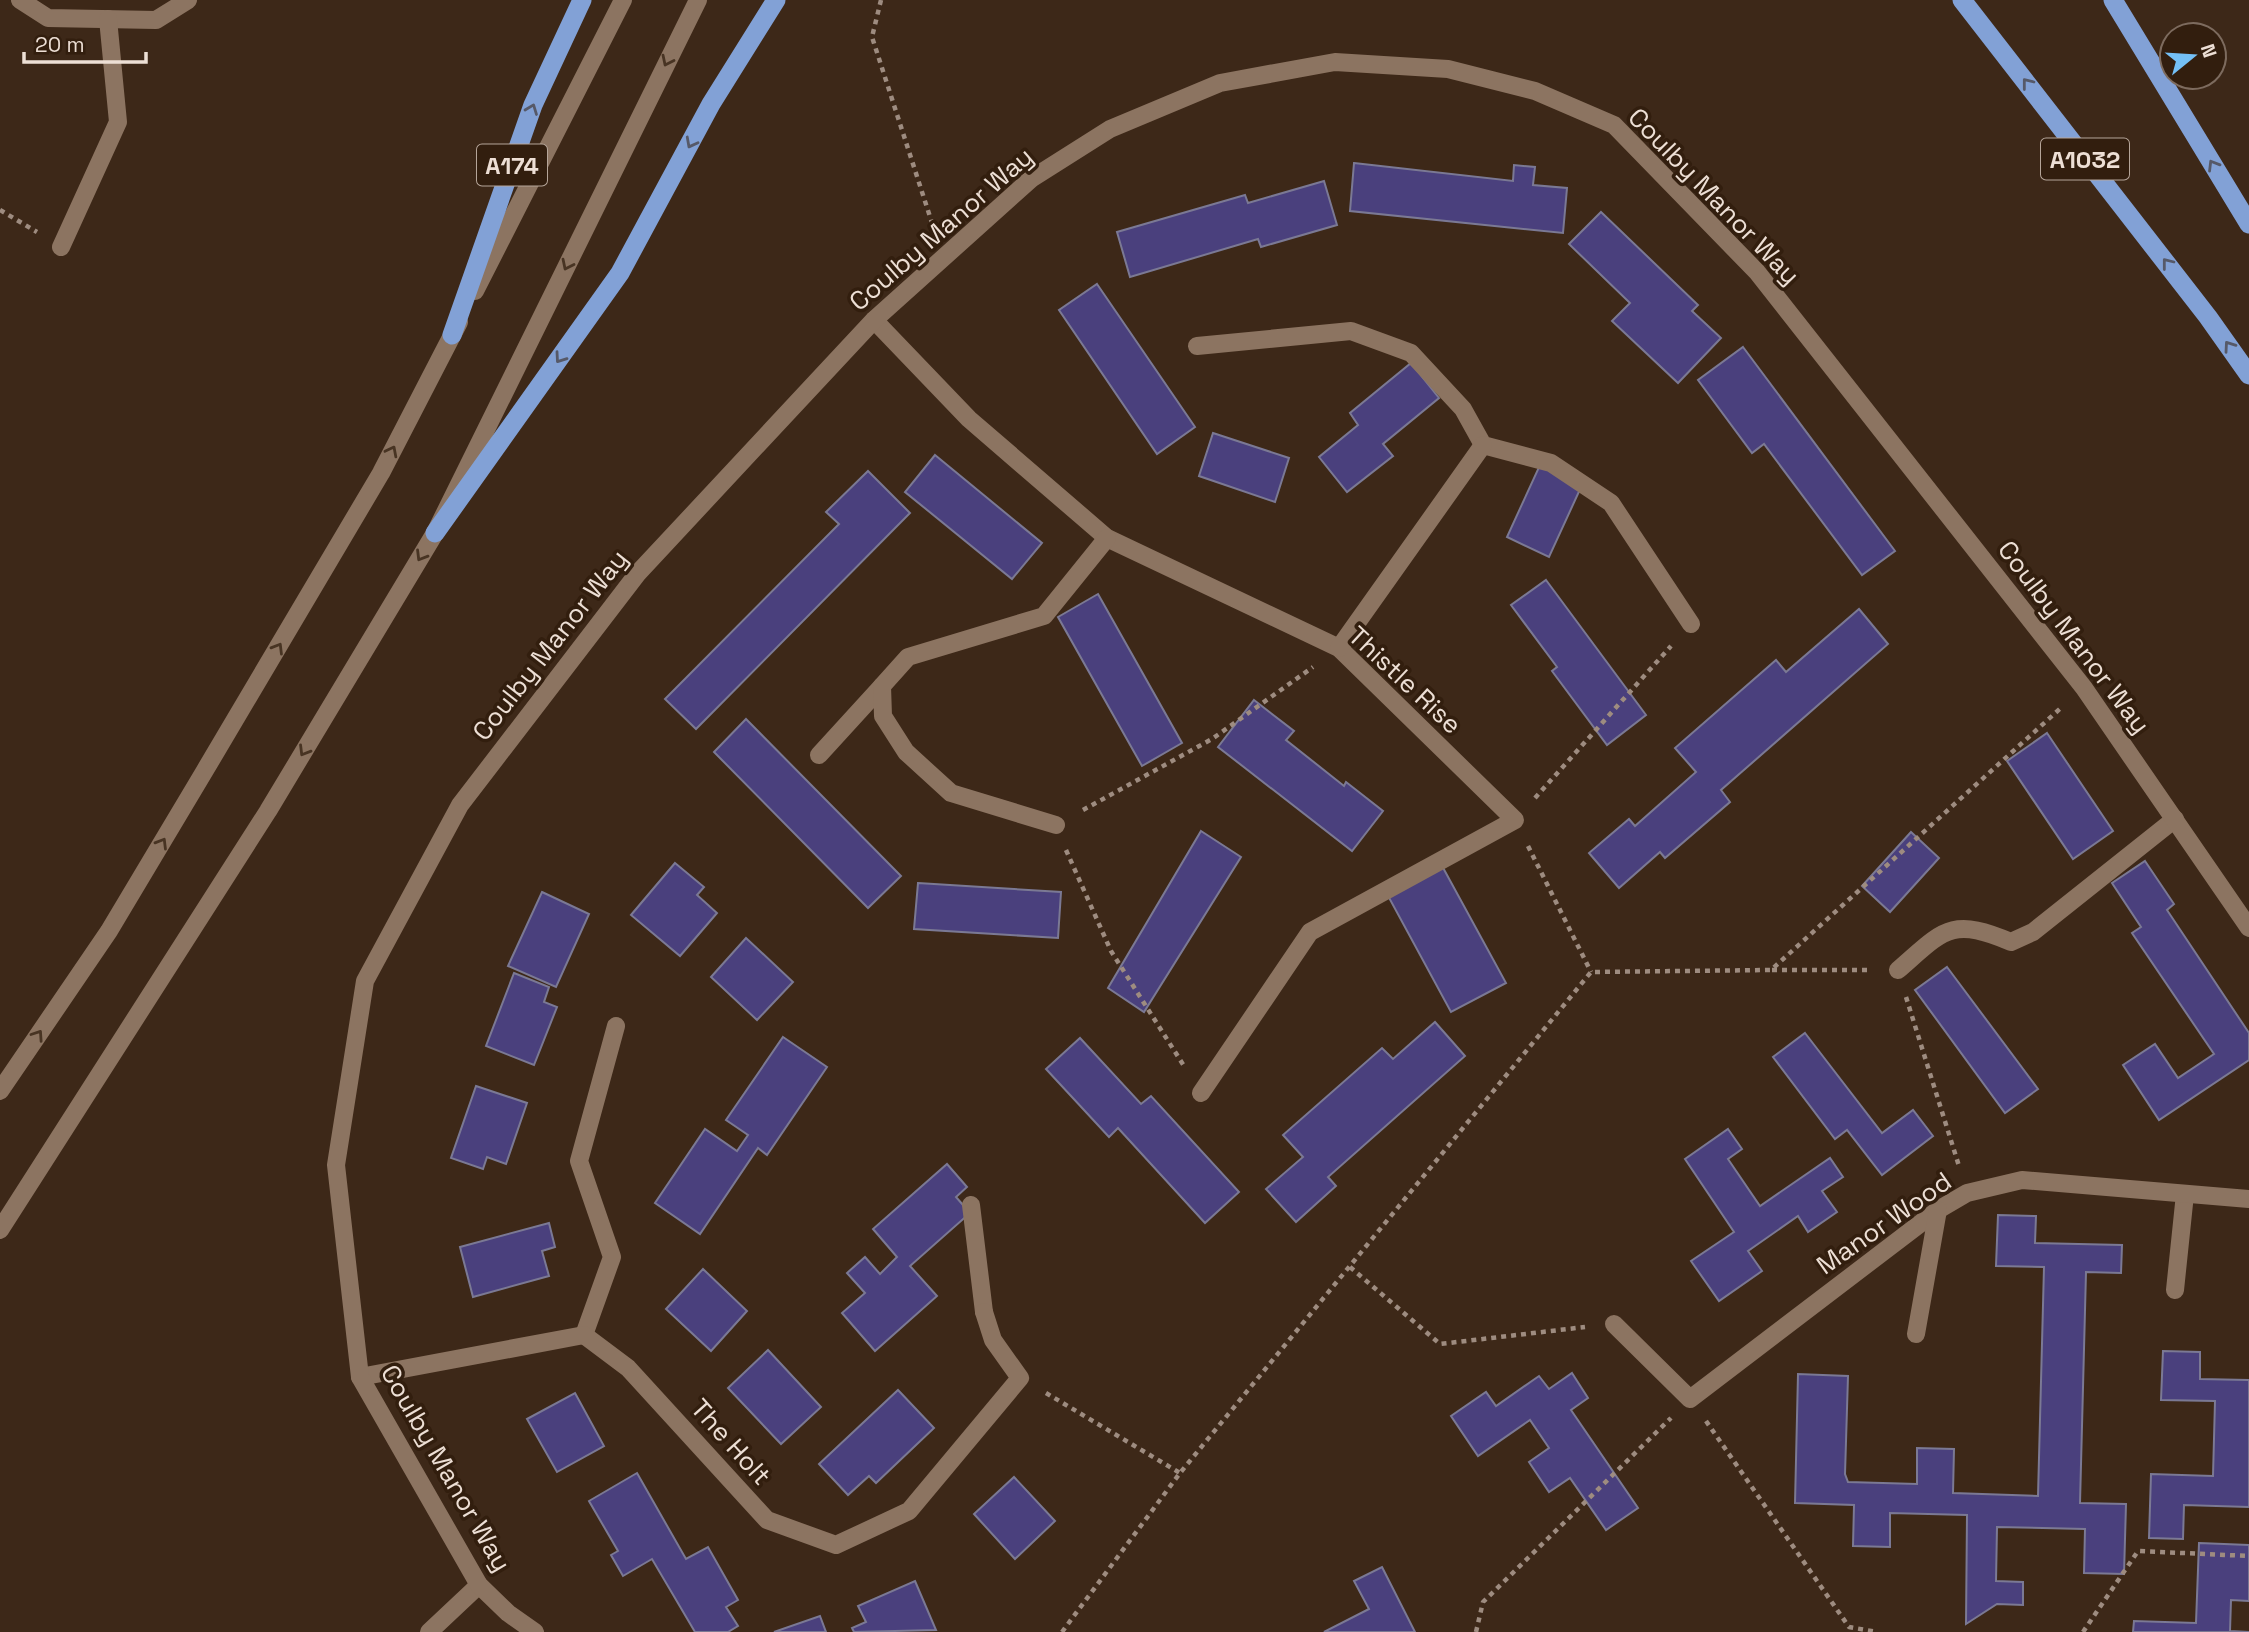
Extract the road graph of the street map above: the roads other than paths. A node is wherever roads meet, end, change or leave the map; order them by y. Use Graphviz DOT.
graph roads {
  1 [pos="20,0"];
  2 [pos="188,0"];
  3 [pos="582,0"];
  4 [pos="623,0"];
  5 [pos="698,0"];
  6 [pos="776,0"];
  7 [pos="1962,0"];
  8 [pos="2113,0"];
  9 [pos="108,19"];
  10 [pos="2249,224"];
  11 [pos="61,247"];
  12 [pos="874,320"];
  13 [pos="452,335"];
  14 [pos="1198,346"];
  15 [pos="2249,375"];
  16 [pos="1483,445"];
  17 [pos="435,533"];
  18 [pos="1107,538"];
  19 [pos="1690,624"];
  20 [pos="1339,648"];
  21 [pos="882,686"];
  22 [pos="819,755"];
  23 [pos="2175,819"];
  24 [pos="1056,825"];
  25 [pos="2249,928"];
  26 [pos="1898,970"];
  27 [pos="616,1026"];
  28 [pos="0,1091"];
  29 [pos="1201,1093"];
  30 [pos="2185,1194"];
  31 [pos="2249,1199"];
  32 [pos="971,1205"];
  33 [pos="1938,1210"];
  34 [pos="0,1230"];
  35 [pos="2175,1290"];
  36 [pos="1614,1324"];
  37 [pos="1916,1334"];
  38 [pos="584,1335"];
  39 [pos="360,1377"];
  40 [pos="479,1585"];
  41 [pos="429,1632"];
  42 [pos="535,1632"];
  1 -- 9 [label="street"];
  2 -- 9 [label="street"];
  13 -- 3 [label="highway, A174, one-way"];
  4 -- 13 [label="street"];
  5 -- 17 [label="street, one-way"];
  6 -- 17 [label="highway, one-way"];
  15 -- 7 [label="highway, A1032, one-way"];
  10 -- 8 [label="highway, one-way"];
  9 -- 11 [label="street"];
  12 -- 18 [label="street, Thistle Rise"];
  12 -- 23 [label="street, Coulby Manor Way"];
  12 -- 39 [label="street, Coulby Manor Way"];
  28 -- 13 [label="street, one-way"];
  14 -- 16 [label="street"];
  16 -- 19 [label="street"];
  16 -- 20 [label="street"];
  17 -- 34 [label="street, one-way"];
  18 -- 20 [label="street, Thistle Rise"];
  18 -- 21 [label="street"];
  20 -- 29 [label="street, Thistle Rise"];
  21 -- 22 [label="street"];
  21 -- 24 [label="street"];
  23 -- 25 [label="street, Coulby Manor Way"];
  23 -- 26 [label="street"];
  27 -- 38 [label="street"];
  30 -- 31 [label="street, Manor Wood"];
  30 -- 33 [label="street, Manor Wood"];
  30 -- 35 [label="street"];
  32 -- 38 [label="street, The Holt"];
  33 -- 36 [label="street, Manor Wood"];
  33 -- 37 [label="street"];
  38 -- 39 [label="street"];
  39 -- 40 [label="street, Coulby Manor Way"];
  40 -- 41 [label="street"];
  40 -- 42 [label="street, Coulby Manor Way"];
}
